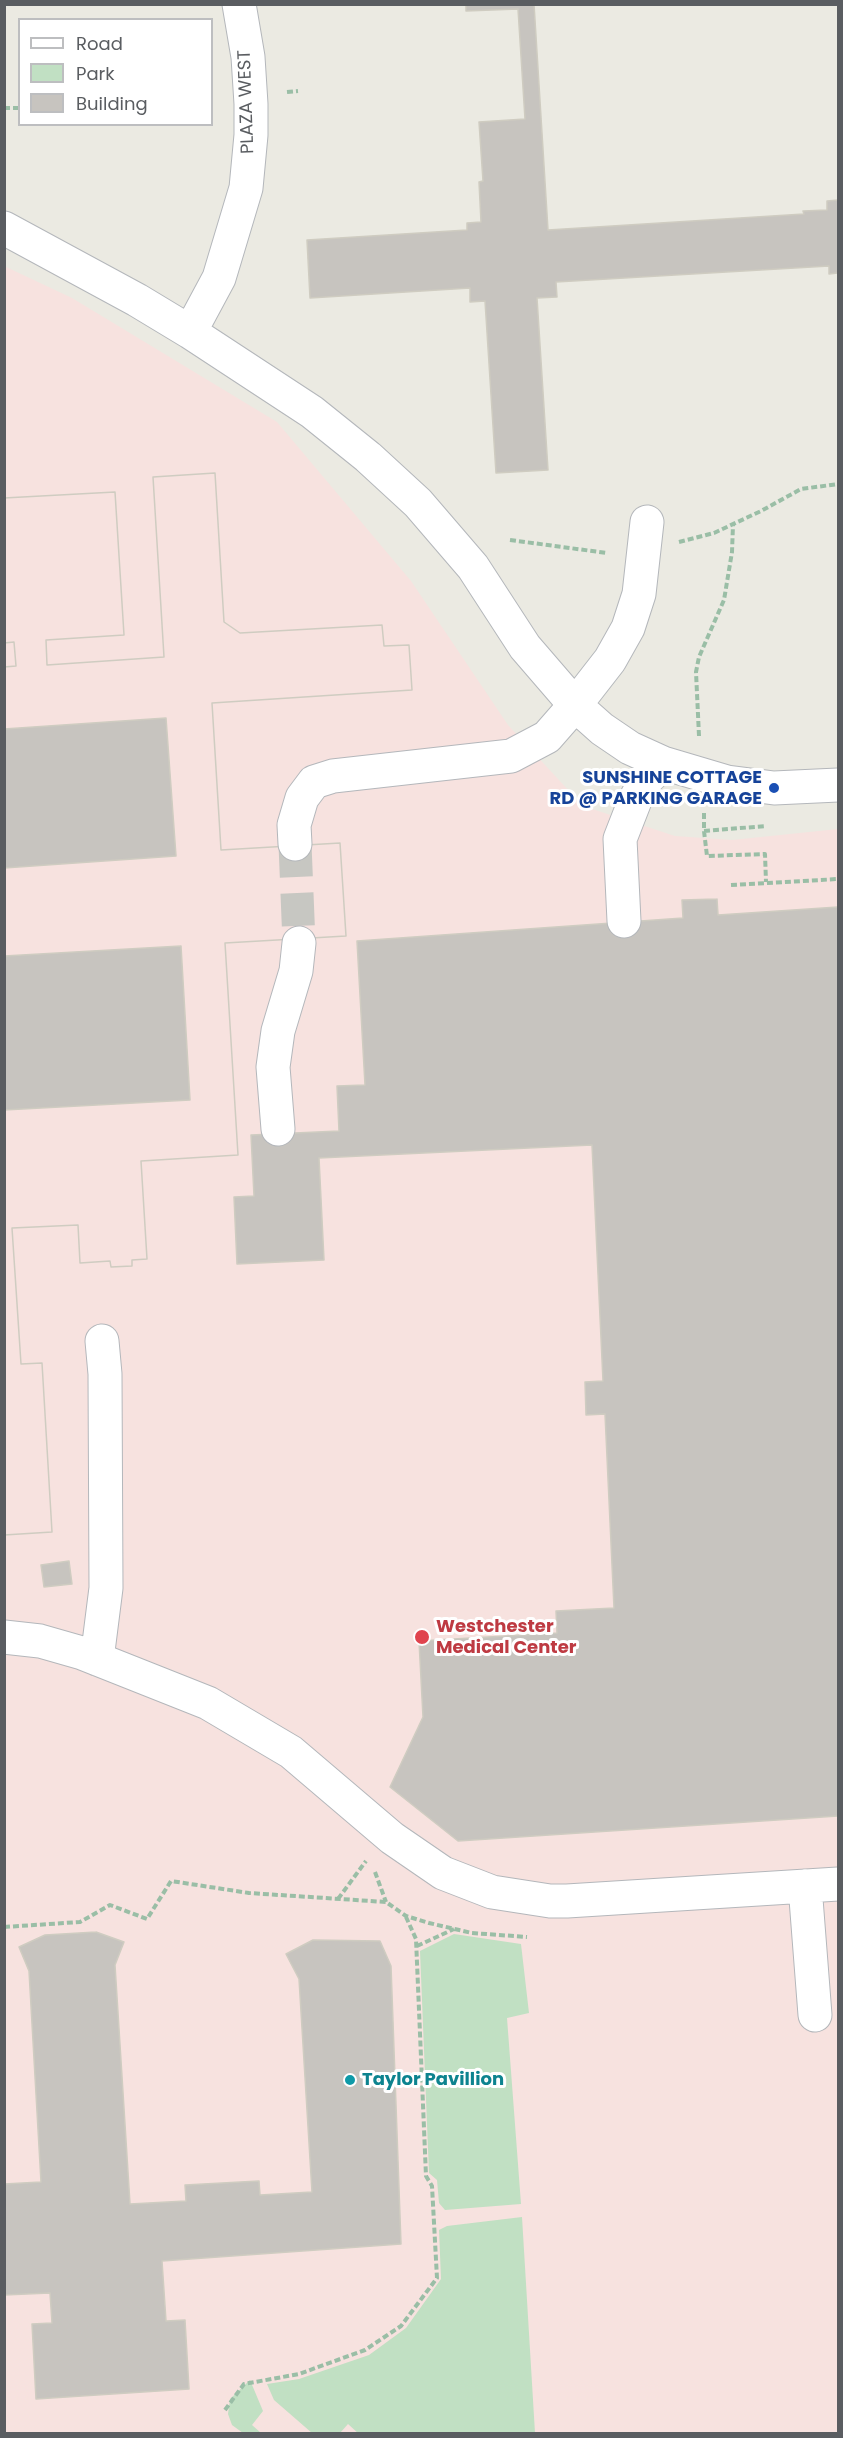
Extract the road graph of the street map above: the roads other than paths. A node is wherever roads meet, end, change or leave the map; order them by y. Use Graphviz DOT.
graph roads {
  1 [pos="239,4"];
  2 [pos="4,228"];
  3 [pos="190,332"];
  4 [pos="647,522"];
  5 [pos="576,705"];
  6 [pos="663,763"];
  7 [pos="838,785"];
  8 [pos="295,844"];
  9 [pos="624,921"];
  10 [pos="299,943"];
  11 [pos="278,1129"];
  12 [pos="102,1341"];
  13 [pos="4,1637"];
  14 [pos="97,1659"];
  15 [pos="838,1884"];
  16 [pos="805,1886"];
  17 [pos="815,2015"];
  1 -- 3 [label="street, PLAZA WEST"];
  2 -- 3 [label="street"];
  3 -- 5 [label="street"];
  4 -- 5 [label="street"];
  5 -- 6 [label="street"];
  5 -- 8 [label="street"];
  6 -- 7 [label="street"];
  6 -- 9 [label="street"];
  10 -- 11 [label="street"];
  12 -- 14 [label="street"];
  13 -- 14 [label="street"];
  14 -- 16 [label="street"];
  15 -- 16 [label="street"];
  16 -- 17 [label="street"];
}
